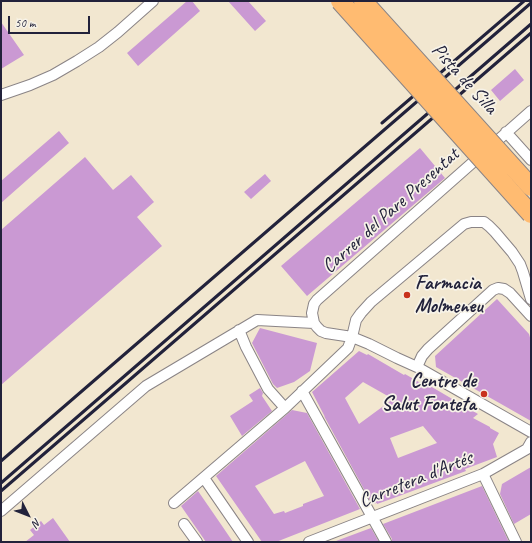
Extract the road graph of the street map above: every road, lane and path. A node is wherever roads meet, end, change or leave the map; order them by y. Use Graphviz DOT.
graph roads {
  1 [pos="153,1"];
  2 [pos="340,1"];
  3 [pos="363,1"];
  4 [pos="1,95"];
  5 [pos="531,111"];
  6 [pos="506,132"];
  7 [pos="531,160"];
  8 [pos="531,187"];
  9 [pos="531,214"];
  10 [pos="531,299"];
  11 [pos="531,316"];
  12 [pos="314,323"];
  13 [pos="239,330"];
  14 [pos="352,337"];
  15 [pos="417,367"];
  16 [pos="302,391"];
  17 [pos="285,408"];
  18 [pos="531,432"];
  19 [pos="531,442"];
  20 [pos="483,474"];
  21 [pos="204,478"];
  22 [pos="174,503"];
  23 [pos="1,511"];
  24 [pos="371,517"];
  25 [pos="184,524"];
  26 [pos="197,542"];
  27 [pos="248,542"];
  28 [pos="309,542"];
  29 [pos="386,542"];
  30 [pos="516,542"];
  1 -- 4 [label="street"];
  2 -- 9 [label="highway, bridge"];
  3 -- 8 [label="highway, Pista de Silla, bridge"];
  5 -- 6 [label="street, Carrer del Pare Presentat"];
  6 -- 7 [label="street"];
  6 -- 12 [label="street, Carrer del Pare Presentat"];
  10 -- 14 [label="street"];
  11 -- 15 [label="street"];
  12 -- 13 [label="street"];
  12 -- 14 [label="street"];
  13 -- 17 [label="street"];
  13 -- 23 [label="street"];
  14 -- 15 [label="street"];
  14 -- 16 [label="street"];
  15 -- 18 [label="street"];
  16 -- 17 [label="street"];
  16 -- 24 [label="street"];
  17 -- 21 [label="street"];
  19 -- 20 [label="street, Carretera d'Artés"];
  20 -- 24 [label="street, Carretera d'Artés"];
  20 -- 30 [label="street"];
  21 -- 22 [label="street"];
  21 -- 27 [label="street"];
  24 -- 28 [label="street, Carretera d'Artés"];
  24 -- 29 [label="street"];
  25 -- 26 [label="street"];
}
